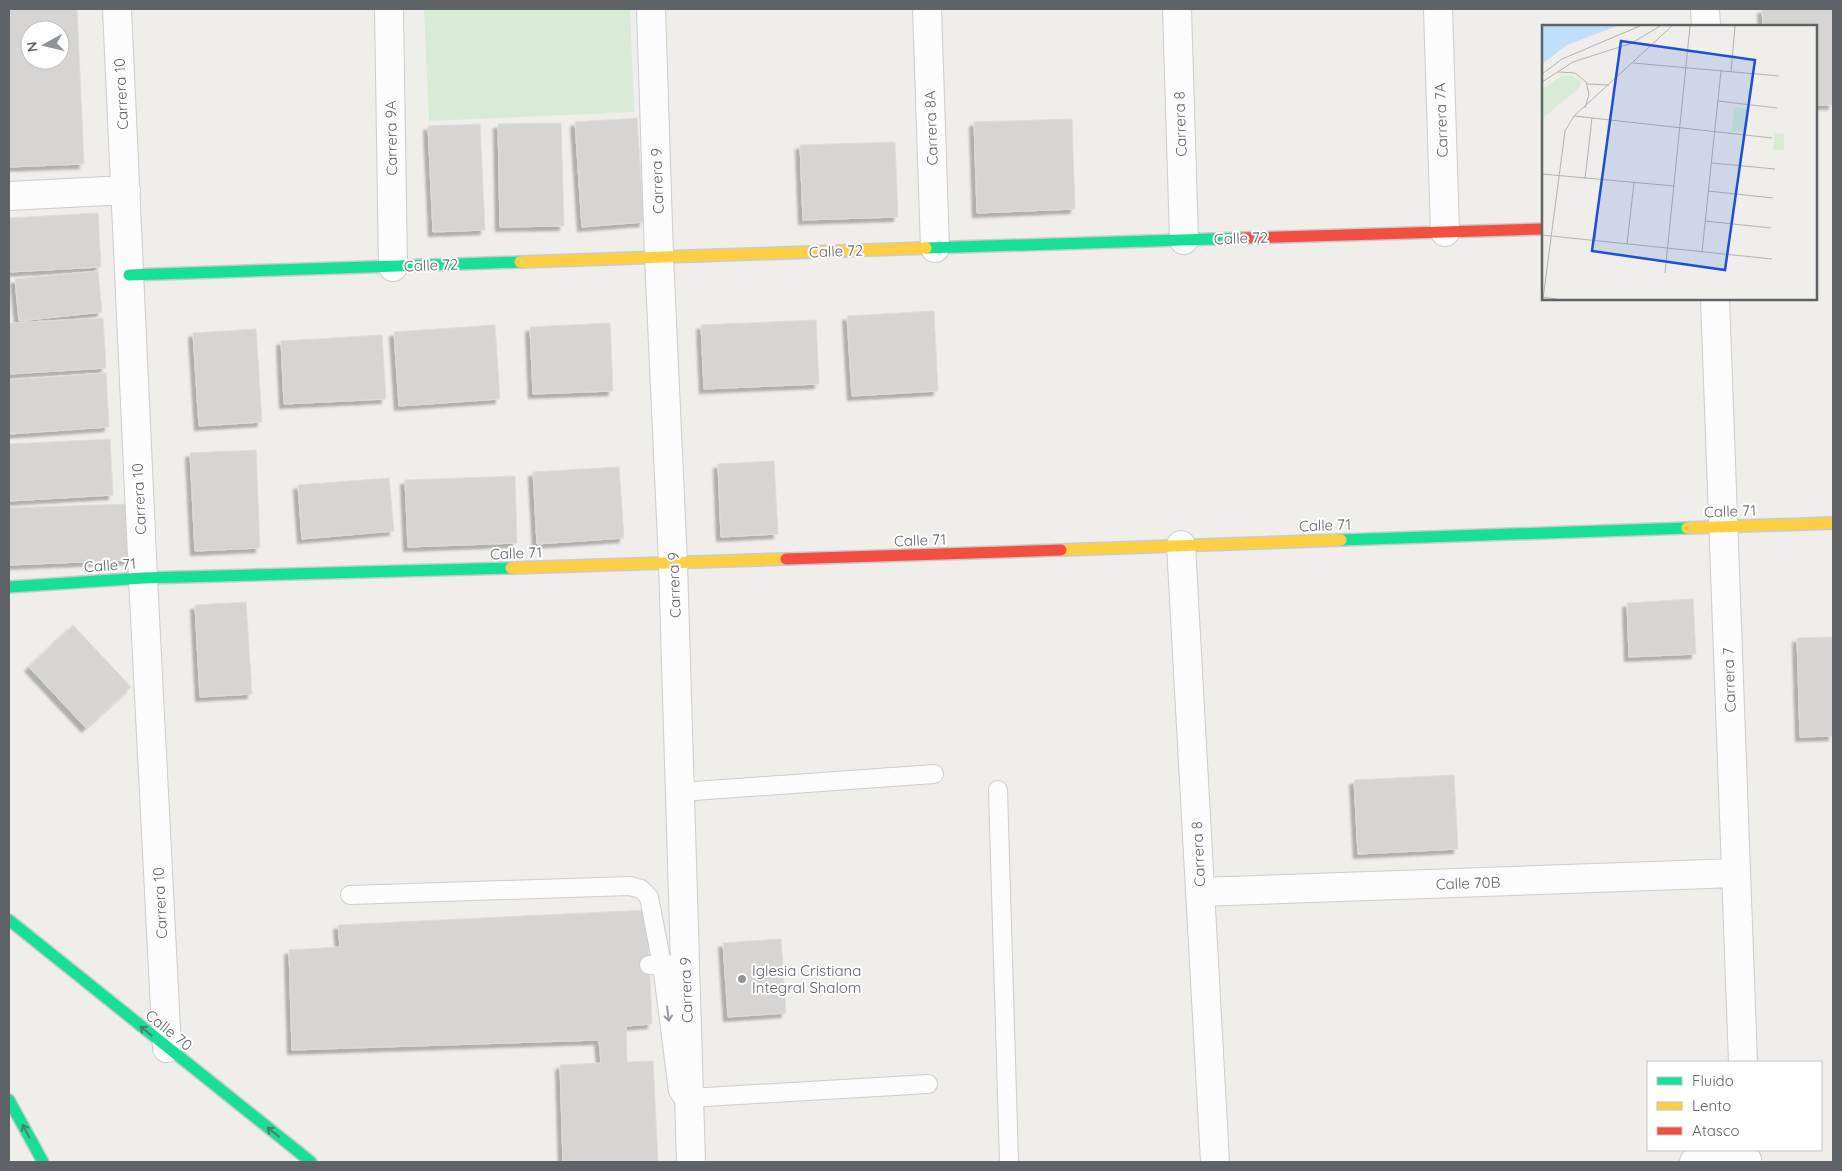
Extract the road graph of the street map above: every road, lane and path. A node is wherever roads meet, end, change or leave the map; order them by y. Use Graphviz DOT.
graph roads {
  1 [pos="118,9"];
  2 [pos="388,9"];
  3 [pos="651,9"];
  4 [pos="927,9"];
  5 [pos="1177,9"];
  6 [pos="1438,9"];
  7 [pos="1705,9"];
  8 [pos="1706,25"];
  9 [pos="126,190"];
  10 [pos="9,196"];
  11 [pos="1542,229"];
  12 [pos="1445,232"];
  13 [pos="1184,240"];
  14 [pos="935,248"];
  15 [pos="659,256"];
  16 [pos="393,267"];
  17 [pos="129,275"];
  18 [pos="1715,300"];
  19 [pos="1833,523"];
  20 [pos="1724,527"];
  21 [pos="1181,545"];
  22 [pos="673,563"];
  23 [pos="143,578"];
  24 [pos="9,587"];
  25 [pos="934,774"];
  26 [pos="998,790"];
  27 [pos="680,792"];
  28 [pos="1736,873"];
  29 [pos="1200,892"];
  30 [pos="350,895"];
  31 [pos="9,920"];
  32 [pos="666,965"];
  33 [pos="168,1048"];
  34 [pos="1743,1061"];
  35 [pos="928,1084"];
  36 [pos="689,1098"];
  37 [pos="9,1100"];
  38 [pos="1746,1157"];
  39 [pos="43,1162"];
  40 [pos="311,1162"];
  41 [pos="691,1162"];
  42 [pos="1009,1162"];
  43 [pos="1215,1162"];
  44 [pos="1694,1162"];
  1 -- 9 [label="street, Carrera 10"];
  2 -- 16 [label="street, Carrera 9A"];
  3 -- 15 [label="street, Carrera 9"];
  4 -- 14 [label="street, Carrera 8A"];
  5 -- 13 [label="street, Carrera 8"];
  6 -- 12 [label="street, Carrera 7A"];
  7 -- 8 [label="street"];
  9 -- 10 [label="street"];
  9 -- 17 [label="street, Carrera 10"];
  11 -- 12 [label="main road, Calle 72"];
  12 -- 13 [label="main road, Calle 72"];
  13 -- 14 [label="main road, Calle 72"];
  14 -- 15 [label="main road, Calle 72"];
  15 -- 16 [label="main road, Calle 72"];
  15 -- 22 [label="street, Carrera 9"];
  16 -- 17 [label="main road, Calle 72"];
  17 -- 23 [label="street, Carrera 10"];
  18 -- 20 [label="street, Carrera 7"];
  19 -- 20 [label="main road, Calle 71"];
  20 -- 21 [label="main road, Calle 71"];
  20 -- 28 [label="street, Carrera 7"];
  21 -- 22 [label="main road, Calle 71"];
  21 -- 29 [label="street, Carrera 8"];
  22 -- 23 [label="main road, Calle 71"];
  22 -- 27 [label="street, Carrera 9"];
  23 -- 24 [label="main road, Calle 71"];
  23 -- 33 [label="street, Carrera 10"];
  25 -- 27 [label="lane"];
  26 -- 42 [label="lane"];
  27 -- 32 [label="street, Carrera 9"];
  28 -- 29 [label="street, Calle 70B"];
  28 -- 34 [label="street, Carrera 7"];
  29 -- 43 [label="street, Carrera 8"];
  30 -- 32 [label="lane"];
  33 -- 31 [label="main road, Calle 70, one-way"];
  32 -- 36 [label="street, Carrera 9"];
  40 -- 33 [label="main road, Calle 70, one-way"];
  35 -- 36 [label="lane"];
  36 -- 41 [label="street, Carrera 9"];
  39 -- 37 [label="main road, one-way"];
  38 -- 44 [label="street"];
}
